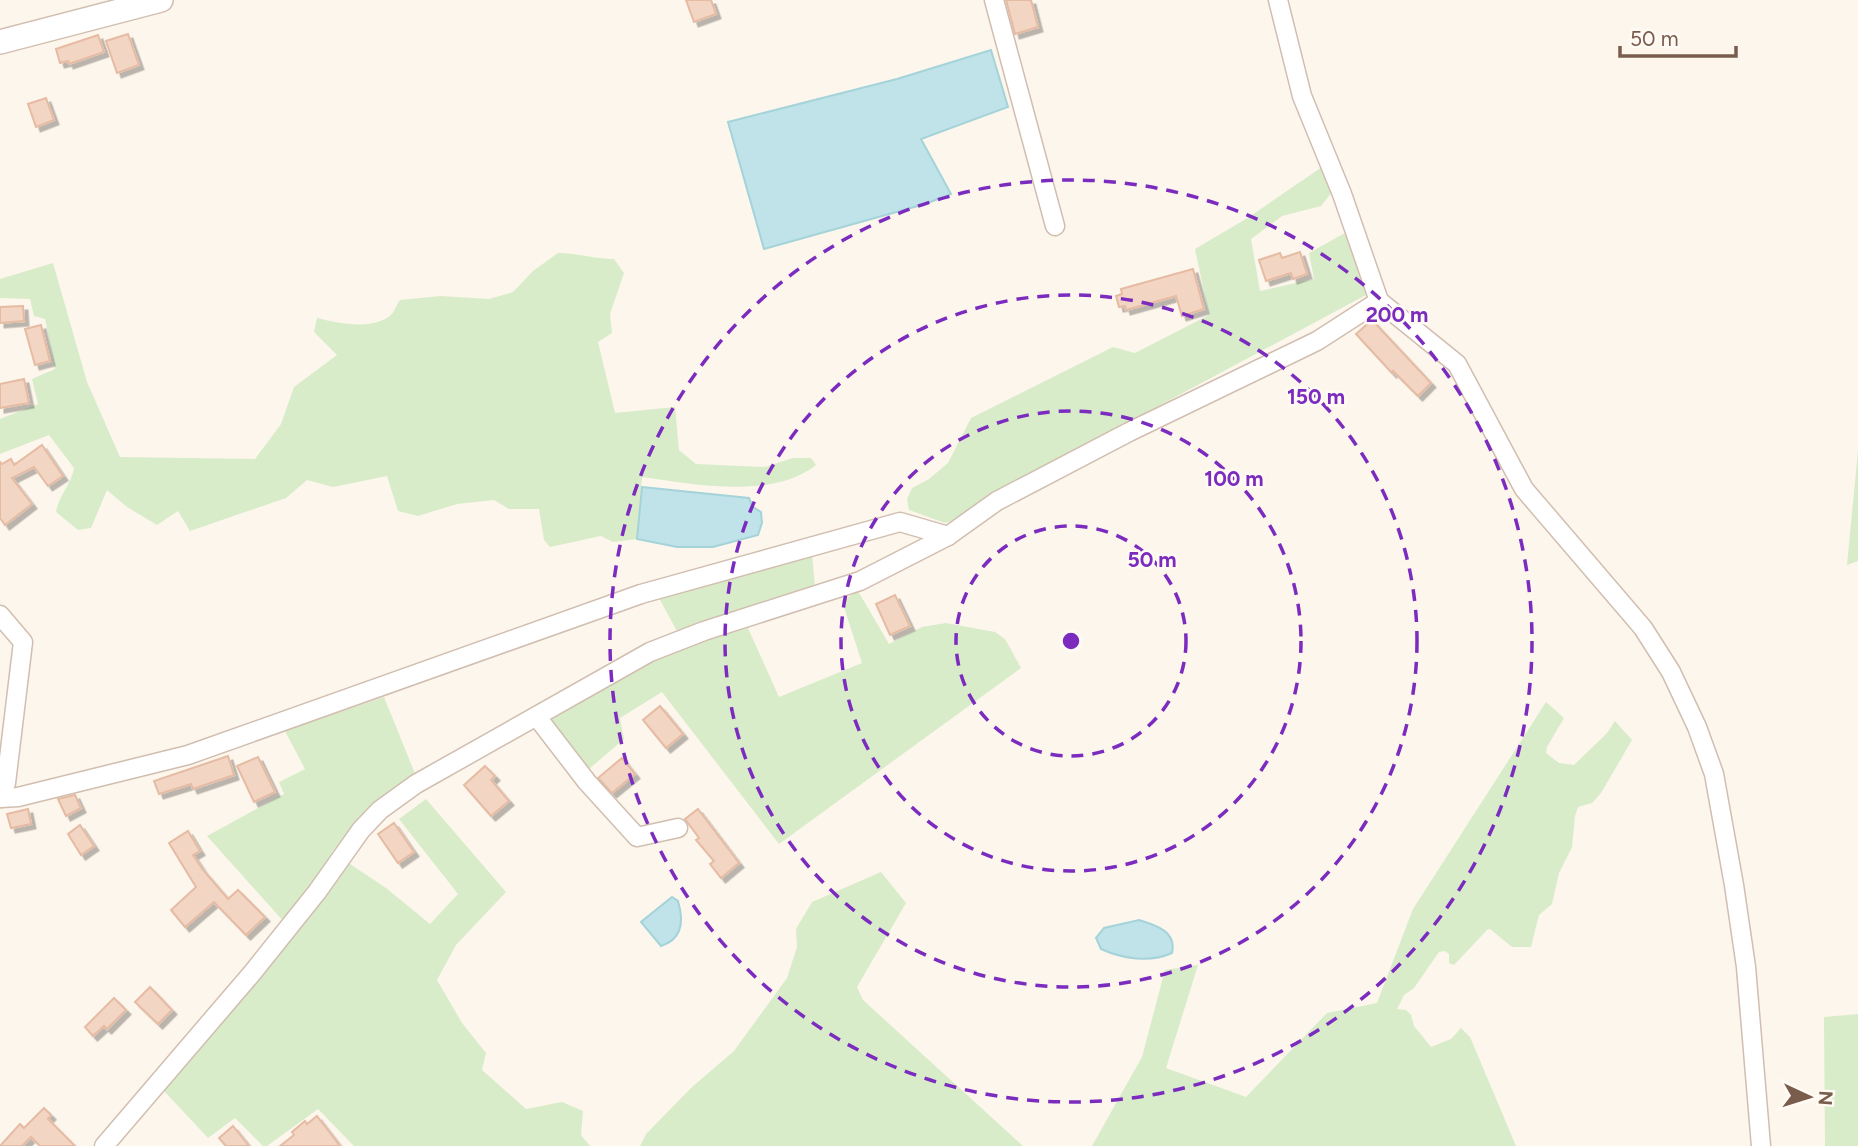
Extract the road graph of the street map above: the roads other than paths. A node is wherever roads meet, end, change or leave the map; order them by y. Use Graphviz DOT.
graph roads {
  1 [pos="161,0"];
  2 [pos="993,0"];
  3 [pos="1278,0"];
  4 [pos="0,42"];
  5 [pos="1055,226"];
  6 [pos="1379,301"];
  7 [pos="948,536"];
  8 [pos="0,615"];
  9 [pos="537,717"];
  10 [pos="1,798"];
  11 [pos="678,828"];
  12 [pos="104,1146"];
  13 [pos="1760,1146"];
  1 -- 4 [label="street"];
  2 -- 5 [label="street"];
  3 -- 6 [label="street"];
  6 -- 7 [label="street"];
  6 -- 13 [label="street"];
  7 -- 9 [label="street"];
  7 -- 10 [label="street"];
  8 -- 10 [label="street"];
  9 -- 11 [label="street"];
  9 -- 12 [label="street"];
}
